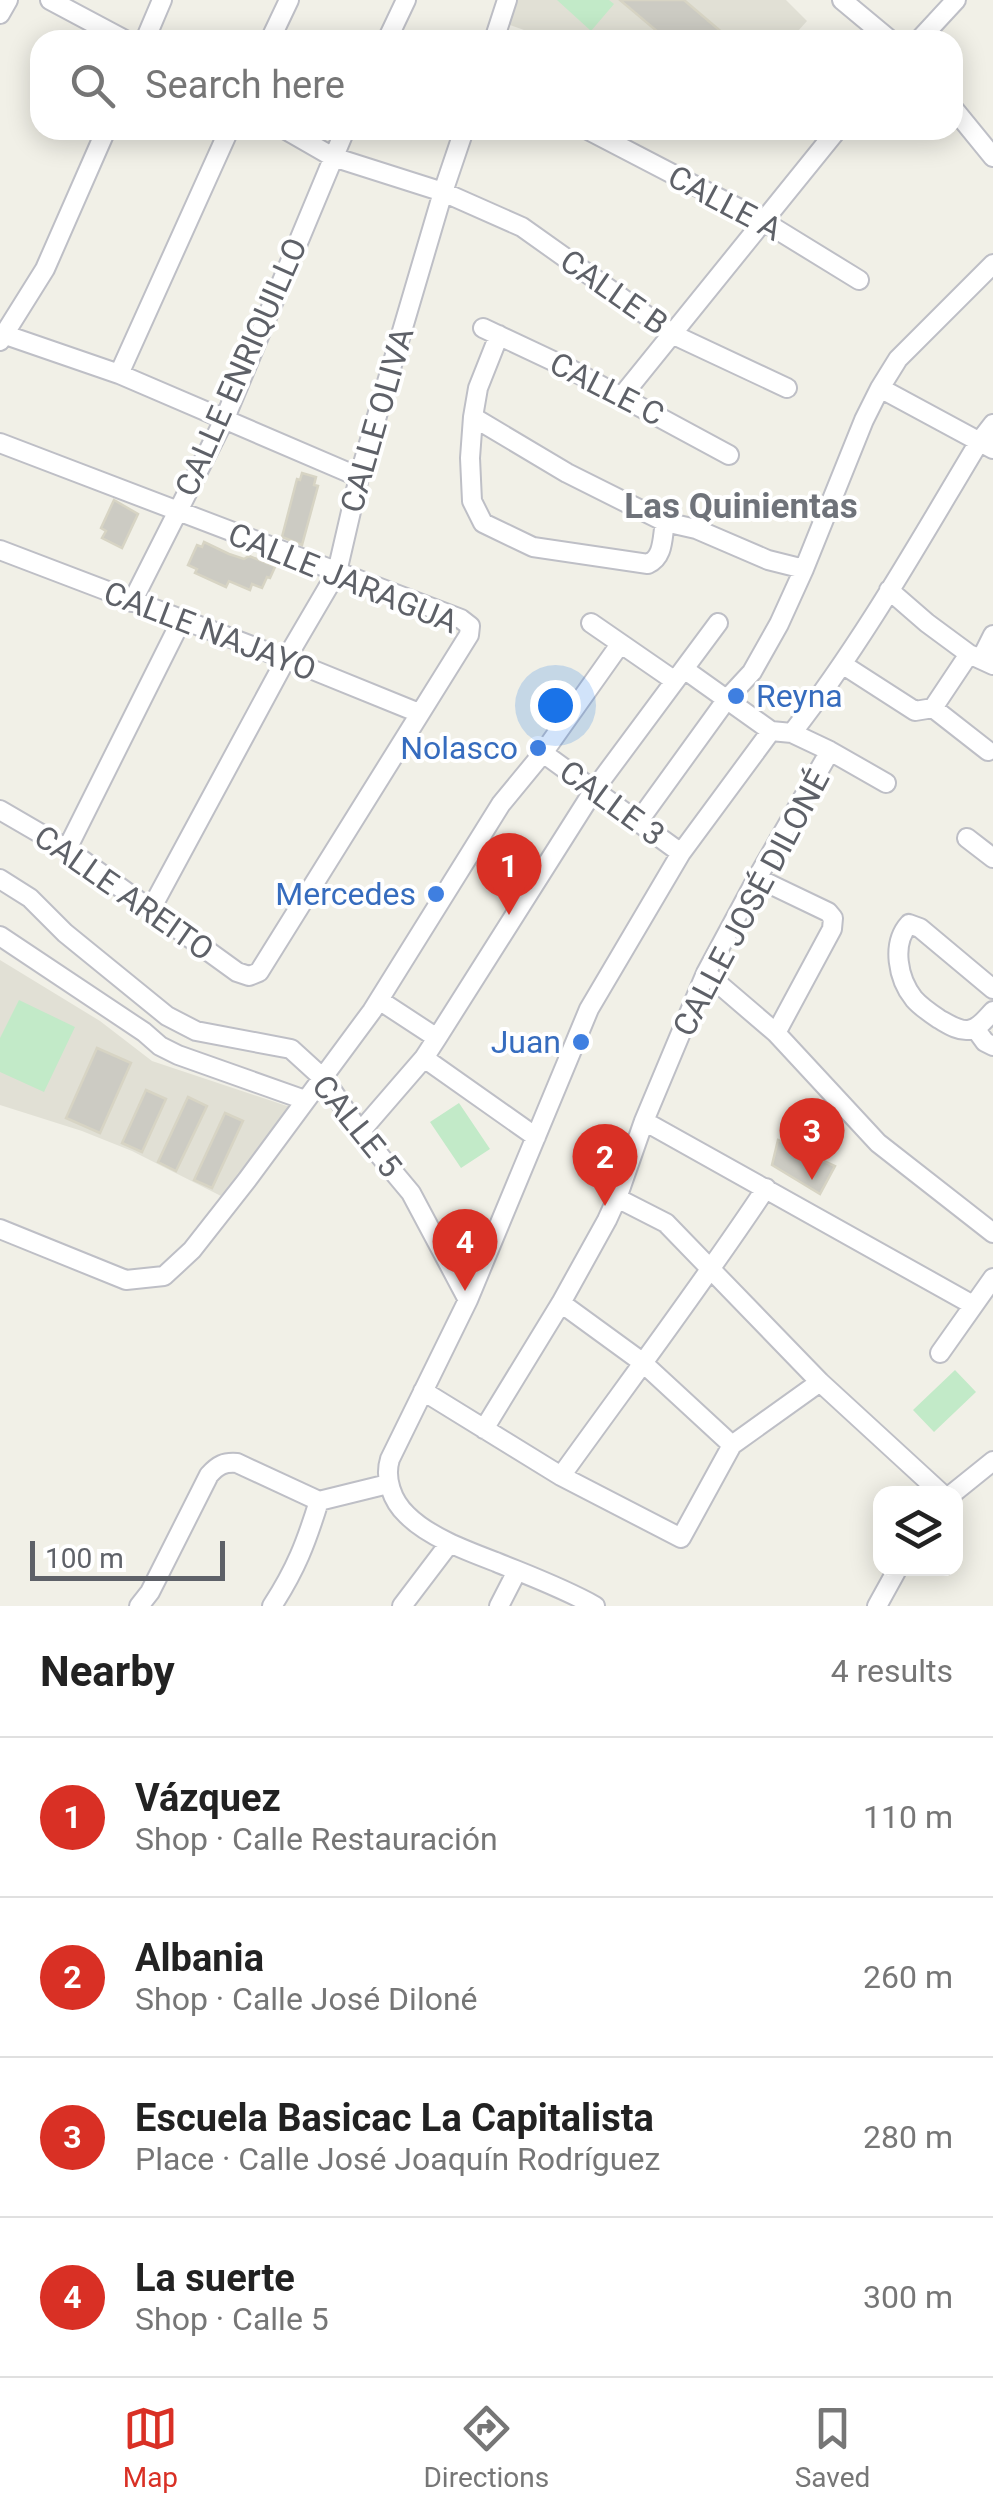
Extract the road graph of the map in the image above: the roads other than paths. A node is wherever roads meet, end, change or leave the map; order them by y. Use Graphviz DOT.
graph roads {
  1 [pos="8,0"];
  2 [pos="50,0"];
  3 [pos="162,0"];
  4 [pos="288,0"];
  5 [pos="406,0"];
  6 [pos="507,0"];
  7 [pos="842,0"];
  8 [pos="956,0"];
  9 [pos="0,14"];
  10 [pos="106,30"];
  11 [pos="149,30"];
  12 [pos="274,30"];
  13 [pos="392,30"];
  14 [pos="497,30"];
  15 [pos="878,30"];
  16 [pos="928,30"];
  17 [pos="963,120"];
  18 [pos="102,140"];
  19 [pos="224,140"];
  20 [pos="304,140"];
  21 [pos="340,140"];
  22 [pos="461,140"];
  23 [pos="607,140"];
  24 [pos="829,140"];
  25 [pos="333,156"];
  26 [pos="993,156"];
  27 [pos="443,192"];
  28 [pos="763,221"];
  29 [pos="993,264"];
  30 [pos="859,280"];
  31 [pos="674,334"];
  32 [pos="2,336"];
  33 [pos="119,374"];
  34 [pos="787,388"];
  35 [pos="880,388"];
  36 [pos="622,396"];
  37 [pos="473,417"];
  38 [pos="225,418"];
  39 [pos="993,424"];
  40 [pos="0,443"];
  41 [pos="986,445"];
  42 [pos="730,455"];
  43 [pos="360,477"];
  44 [pos="177,512"];
  45 [pos="665,522"];
  46 [pos="0,550"];
  47 [pos="804,569"];
  48 [pos="337,572"];
  49 [pos="890,590"];
  50 [pos="132,602"];
  51 [pos="181,621"];
  52 [pos="591,623"];
  53 [pos="718,623"];
  54 [pos="993,636"];
  55 [pos="623,646"];
  56 [pos="286,659"];
  57 [pos="981,659"];
  58 [pos="842,664"];
  59 [pos="679,675"];
  60 [pos="727,699"];
  61 [pos="934,708"];
  62 [pos="419,713"];
  63 [pos="770,731"];
  64 [pos="792,733"];
  65 [pos="830,751"];
  66 [pos="988,751"];
  67 [pos="544,754"];
  68 [pos="886,783"];
  69 [pos="594,790"];
  70 [pos="0,810"];
  71 [pos="638,822"];
  72 [pos="967,838"];
  73 [pos="66,849"];
  74 [pos="681,853"];
  75 [pos="993,858"];
  76 [pos="757,878"];
  77 [pos="0,879"];
  78 [pos="151,910"];
  79 [pos="0,936"];
  80 [pos="706,973"];
  81 [pos="249,976"];
  82 [pos="993,989"];
  83 [pos="379,1000"];
  84 [pos="993,1011"];
  85 [pos="978,1027"];
  86 [pos="776,1033"];
  87 [pos="438,1038"];
  88 [pos="993,1046"];
  89 [pos="424,1058"];
  90 [pos="322,1078"];
  91 [pos="305,1100"];
  92 [pos="644,1121"];
  93 [pos="360,1132"];
  94 [pos="536,1137"];
  95 [pos="766,1188"];
  96 [pos="617,1198"];
  97 [pos="0,1228"];
  98 [pos="993,1233"];
  99 [pos="712,1270"];
  100 [pos="993,1278"];
  101 [pos="468,1300"];
  102 [pos="561,1303"];
  103 [pos="973,1304"];
  104 [pos="940,1353"];
  105 [pos="642,1362"];
  106 [pos="820,1382"];
  107 [pos="424,1391"];
  108 [pos="484,1429"];
  109 [pos="732,1445"];
  110 [pos="993,1460"];
  111 [pos="561,1476"];
  112 [pos="388,1484"];
  113 [pos="933,1486"];
  114 [pos="962,1486"];
  115 [pos="319,1501"];
  116 [pos="449,1544"];
  117 [pos="517,1570"];
  118 [pos="894,1576"];
  119 [pos="138,1606"];
  120 [pos="272,1606"];
  121 [pos="402,1606"];
  122 [pos="499,1606"];
  123 [pos="596,1606"];
  124 [pos="876,1606"];
  1 -- 9 [label="street"];
  2 -- 10 [label="street"];
  3 -- 11 [label="street"];
  4 -- 12 [label="street"];
  5 -- 13 [label="street"];
  6 -- 14 [label="street"];
  7 -- 15 [label="street"];
  8 -- 16 [label="street"];
  17 -- 26 [label="street"];
  18 -- 32 [label="street"];
  19 -- 33 [label="street"];
  20 -- 25 [label="street, CALLE B"];
  21 -- 25 [label="street, CALLE ENRIQUILLO"];
  22 -- 27 [label="street, CALLE OLIVA"];
  23 -- 28 [label="street, CALLE A"];
  24 -- 28 [label="street"];
  25 -- 27 [label="street, CALLE B"];
  25 -- 38 [label="street, CALLE ENRIQUILLO"];
  27 -- 31 [label="street, CALLE B"];
  27 -- 43 [label="street, CALLE OLIVA"];
  28 -- 30 [label="street, CALLE A"];
  28 -- 31 [label="street"];
  29 -- 35 [label="street"];
  31 -- 34 [label="street, CALLE B"];
  31 -- 36 [label="street"];
  32 -- 33 [label="street"];
  33 -- 38 [label="street"];
  35 -- 41 [label="street"];
  35 -- 47 [label="street"];
  36 -- 37 [label="street, CALLE C"];
  36 -- 42 [label="street, CALLE C"];
  37 -- 45 [label="street"];
  37 -- 45 [label="street"];
  38 -- 43 [label="street"];
  38 -- 44 [label="street, CALLE ENRIQUILLO"];
  39 -- 41 [label="street"];
  40 -- 44 [label="street, CALLE JARAGUA"];
  41 -- 49 [label="street"];
  43 -- 48 [label="street, CALLE OLIVA"];
  44 -- 48 [label="street, CALLE JARAGUA"];
  44 -- 50 [label="street, CALLE ENRIQUILLO"];
  45 -- 47 [label="street"];
  46 -- 50 [label="street, CALLE NAJAYO"];
  47 -- 60 [label="street"];
  48 -- 56 [label="street, CALLE OLIVA"];
  48 -- 62 [label="street, CALLE JARAGUA"];
  49 -- 57 [label="street"];
  49 -- 58 [label="street"];
  50 -- 51 [label="street, CALLE NAJAYO"];
  51 -- 56 [label="street, CALLE NAJAYO"];
  51 -- 73 [label="street"];
  52 -- 55 [label="street"];
  53 -- 59 [label="street"];
  54 -- 57 [label="street"];
  55 -- 59 [label="street"];
  55 -- 67 [label="street"];
  56 -- 62 [label="street, CALLE NAJAYO"];
  56 -- 78 [label="street, CALLE OLIVA"];
  57 -- 61 [label="street"];
  58 -- 61 [label="street"];
  58 -- 64 [label="street"];
  59 -- 60 [label="street"];
  59 -- 69 [label="street"];
  60 -- 63 [label="street"];
  60 -- 71 [label="street"];
  61 -- 66 [label="street"];
  62 -- 81 [label="street, CALLE JARAGUA"];
  63 -- 64 [label="street"];
  63 -- 74 [label="street"];
  64 -- 65 [label="street"];
  65 -- 68 [label="street"];
  65 -- 76 [label="street, CALLE JOSÉ DILONÉ"];
  67 -- 69 [label="street, CALLE 3"];
  67 -- 83 [label="street"];
  69 -- 71 [label="street, CALLE 3"];
  69 -- 87 [label="street"];
  70 -- 73 [label="street, CALLE AREITO"];
  71 -- 74 [label="street, CALLE 3"];
  72 -- 75 [label="street"];
  73 -- 78 [label="street, CALLE AREITO"];
  74 -- 94 [label="street"];
  76 -- 80 [label="street, CALLE JOSÉ DILONÉ"];
  76 -- 86 [label="street"];
  77 -- 90 [label="street, CALLE 5"];
  78 -- 81 [label="street, CALLE AREITO"];
  79 -- 91 [label="street"];
  80 -- 86 [label="street"];
  80 -- 92 [label="street, CALLE JOSÉ DILONÉ"];
  82 -- 85 [label="street"];
  83 -- 87 [label="street"];
  83 -- 90 [label="street"];
  84 -- 85 [label="street"];
  85 -- 88 [label="street"];
  86 -- 98 [label="street"];
  87 -- 89 [label="street"];
  89 -- 93 [label="street"];
  89 -- 94 [label="street"];
  90 -- 91 [label="street"];
  90 -- 93 [label="street, CALLE 5"];
  91 -- 97 [label="street"];
  92 -- 95 [label="street"];
  92 -- 96 [label="street, CALLE JOSÉ DILONÉ"];
  93 -- 101 [label="street, CALLE 5"];
  94 -- 101 [label="street"];
  95 -- 99 [label="street"];
  95 -- 103 [label="street"];
  96 -- 99 [label="street"];
  96 -- 102 [label="street, CALLE JOSÉ DILONÉ"];
  99 -- 105 [label="street"];
  99 -- 106 [label="street"];
  100 -- 103 [label="street"];
  101 -- 107 [label="street"];
  102 -- 105 [label="street"];
  102 -- 108 [label="street, CALLE JOSÉ DILONÉ"];
  103 -- 104 [label="street"];
  105 -- 109 [label="street"];
  105 -- 111 [label="street"];
  106 -- 109 [label="street"];
  106 -- 113 [label="street"];
  107 -- 108 [label="street"];
  107 -- 112 [label="street"];
  108 -- 111 [label="street"];
  109 -- 111 [label="street"];
  110 -- 114 [label="street"];
  112 -- 115 [label="street"];
  112 -- 116 [label="street"];
  115 -- 119 [label="street"];
  115 -- 120 [label="street"];
  116 -- 117 [label="street"];
  116 -- 121 [label="street"];
  117 -- 122 [label="street"];
  117 -- 123 [label="street"];
  118 -- 124 [label="street"];
}
